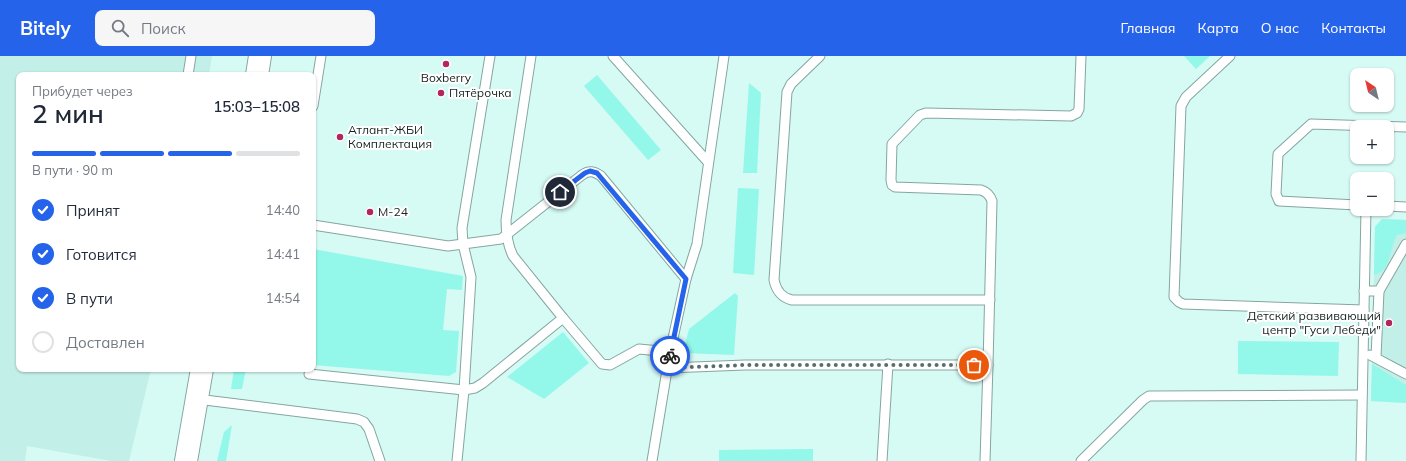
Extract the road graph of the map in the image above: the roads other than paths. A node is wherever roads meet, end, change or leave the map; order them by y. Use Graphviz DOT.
graph roads {
  1 [pos="191,56"];
  2 [pos="260,56"];
  3 [pos="321,56"];
  4 [pos="490,56"];
  5 [pos="531,56"];
  6 [pos="613,56"];
  7 [pos="724,56"];
  8 [pos="820,56"];
  9 [pos="1081,56"];
  10 [pos="1230,56"];
  11 [pos="188,72"];
  12 [pos="257,72"];
  13 [pos="316,87"];
  14 [pos="1406,127"];
  15 [pos="708,162"];
  16 [pos="1350,205"];
  17 [pos="1394,206"];
  18 [pos="1406,207"];
  19 [pos="1366,216"];
  20 [pos="316,226"];
  21 [pos="506,235"];
  22 [pos="463,244"];
  23 [pos="1406,244"];
  24 [pos="686,279"];
  25 [pos="1364,291"];
  26 [pos="1379,291"];
  27 [pos="990,300"];
  28 [pos="1364,310"];
  29 [pos="563,318"];
  30 [pos="670,352"];
  31 [pos="1363,354"];
  32 [pos="1376,357"];
  33 [pos="888,364"];
  34 [pos="988,365"];
  35 [pos="668,368"];
  36 [pos="202,372"];
  37 [pos="309,374"];
  38 [pos="1406,374"];
  39 [pos="464,390"];
  40 [pos="1362,395"];
  41 [pos="197,399"];
  42 [pos="186,461"];
  43 [pos="380,461"];
  44 [pos="457,461"];
  45 [pos="652,461"];
  46 [pos="882,461"];
  47 [pos="985,461"];
  48 [pos="1081,461"];
  49 [pos="1361,461"];
  1 -- 11 [label="lane"];
  2 -- 12 [label="street"];
  3 -- 13 [label="lane"];
  4 -- 22 [label="lane"];
  5 -- 21 [label="lane"];
  6 -- 15 [label="lane"];
  7 -- 15 [label="lane"];
  8 -- 27 [label="lane"];
  9 -- 27 [label="lane"];
  10 -- 28 [label="lane"];
  14 -- 16 [label="lane"];
  15 -- 24 [label="lane"];
  17 -- 18 [label="lane"];
  19 -- 25 [label="lane"];
  20 -- 22 [label="lane"];
  21 -- 22 [label="lane"];
  21 -- 24 [label="lane"];
  21 -- 29 [label="lane"];
  22 -- 39 [label="lane"];
  23 -- 26 [label="lane"];
  24 -- 30 [label="lane"];
  25 -- 26 [label="lane"];
  25 -- 28 [label="lane"];
  26 -- 32 [label="lane"];
  27 -- 34 [label="lane"];
  28 -- 31 [label="lane"];
  29 -- 30 [label="lane"];
  29 -- 39 [label="lane"];
  30 -- 35 [label="lane"];
  31 -- 32 [label="lane"];
  31 -- 40 [label="lane"];
  32 -- 38 [label="lane"];
  33 -- 34 [label="lane"];
  33 -- 35 [label="lane"];
  33 -- 46 [label="lane"];
  34 -- 47 [label="lane"];
  35 -- 45 [label="lane"];
  36 -- 41 [label="street"];
  37 -- 39 [label="lane"];
  39 -- 44 [label="lane"];
  40 -- 48 [label="lane"];
  40 -- 49 [label="lane"];
  41 -- 42 [label="street"];
  41 -- 43 [label="lane"];
}
